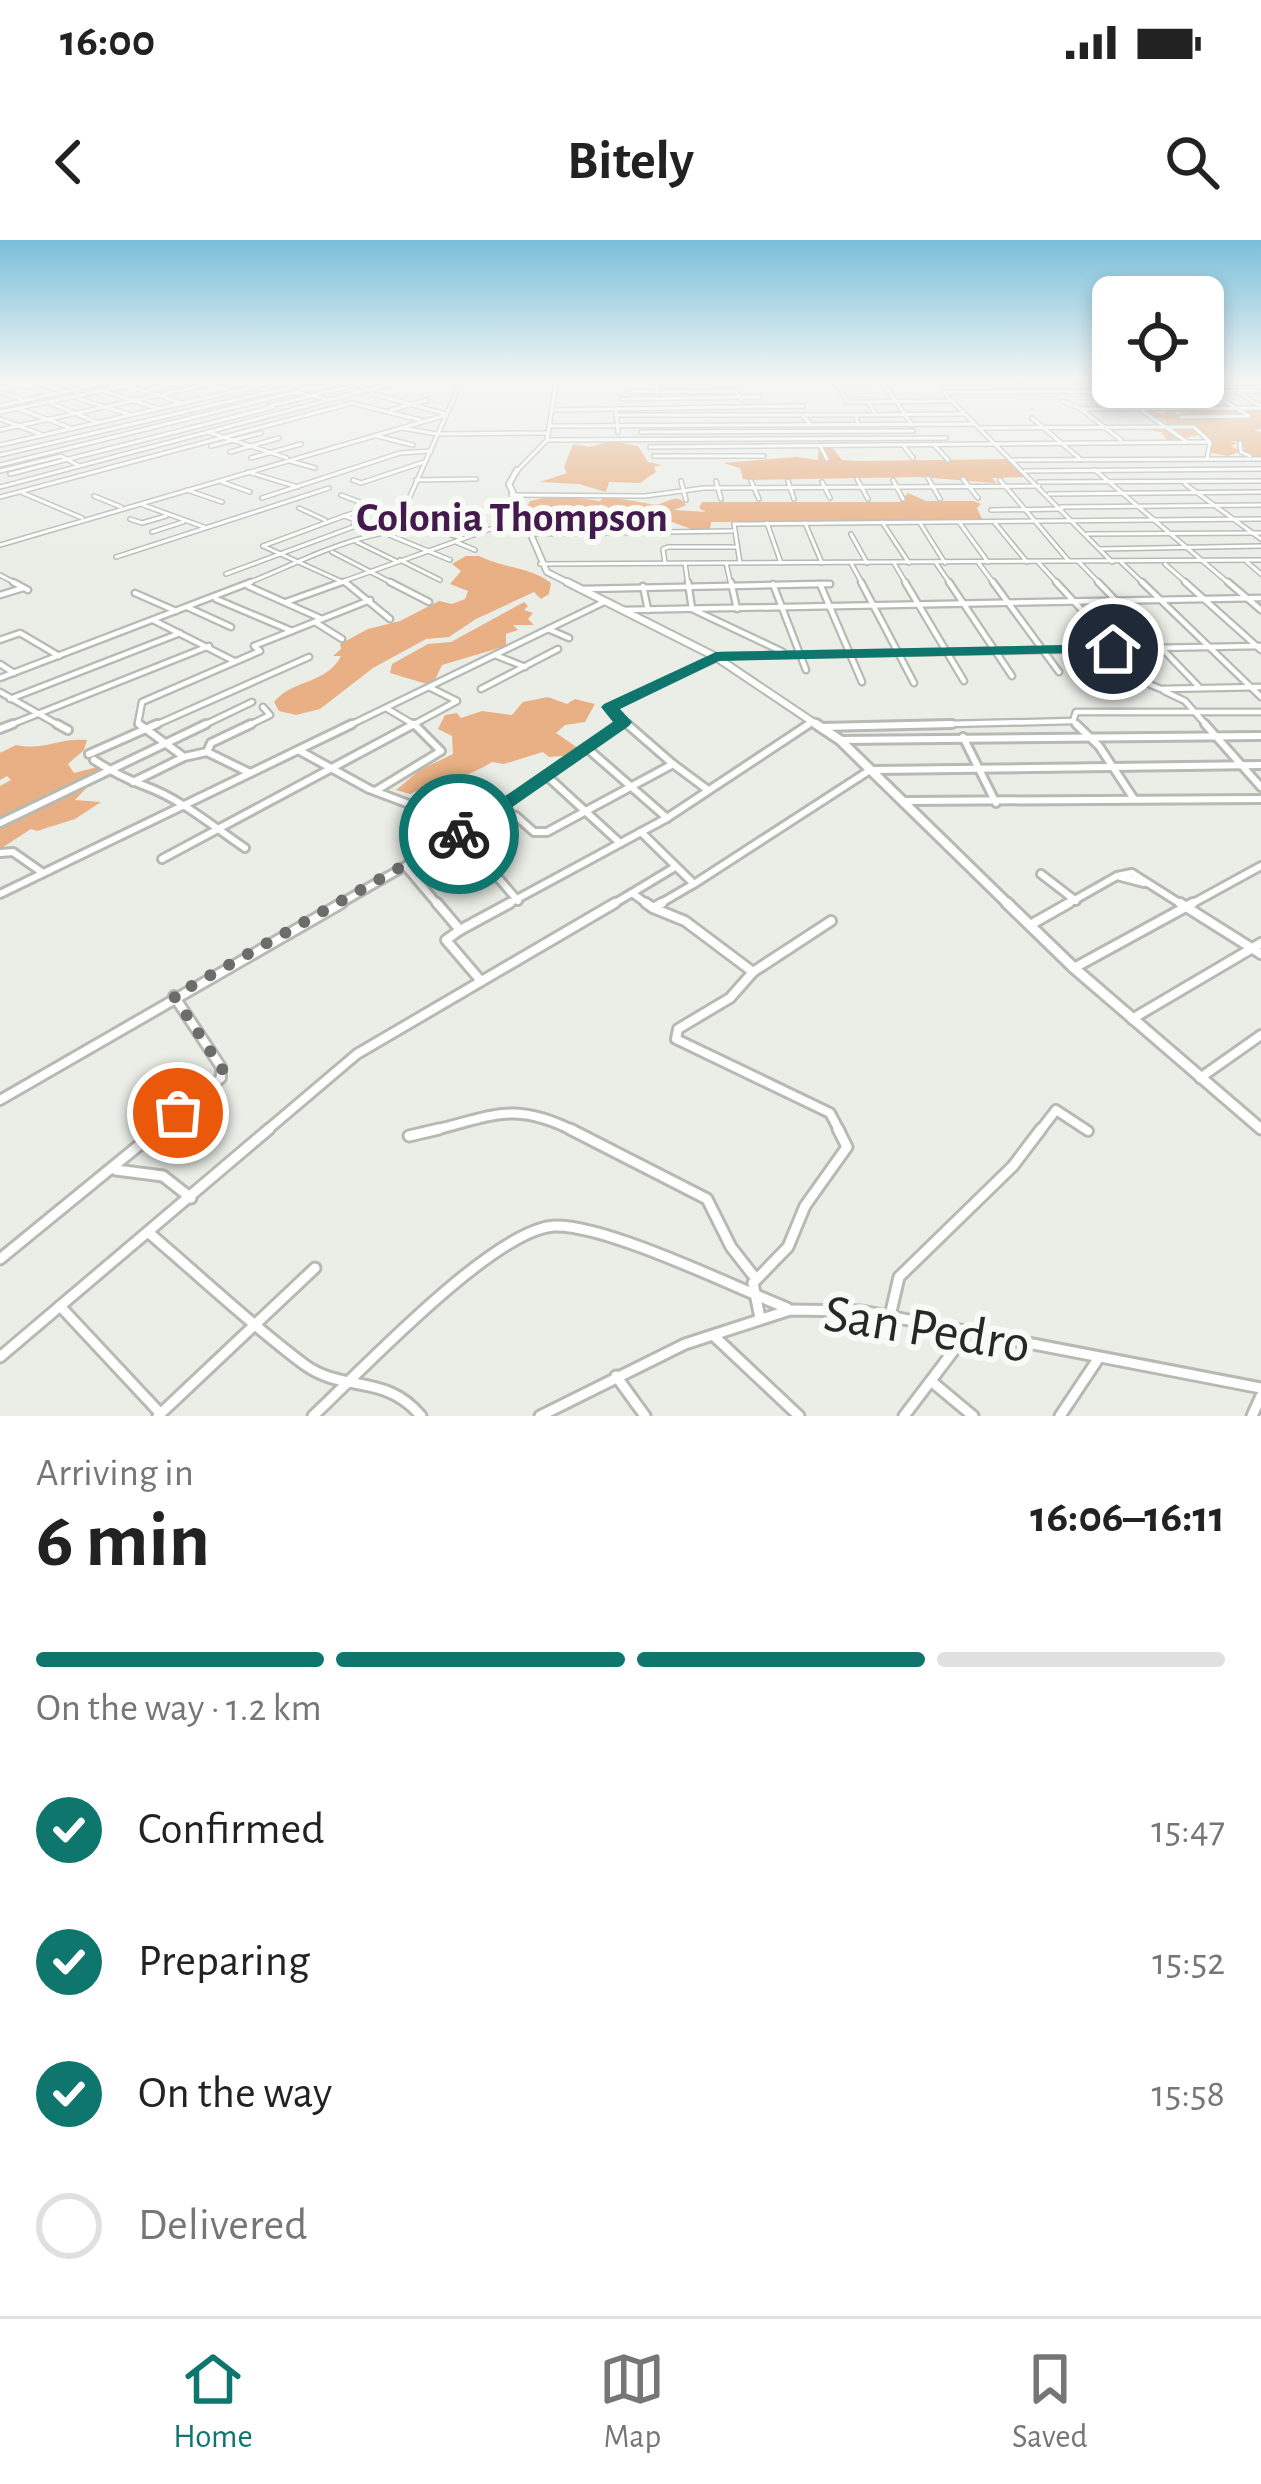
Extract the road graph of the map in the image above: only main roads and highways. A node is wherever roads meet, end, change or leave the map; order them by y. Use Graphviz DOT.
graph roads {
  1 [pos="545,437"];
  2 [pos="1261,1129"];
  1 -- 2 [label="main road"];
}
